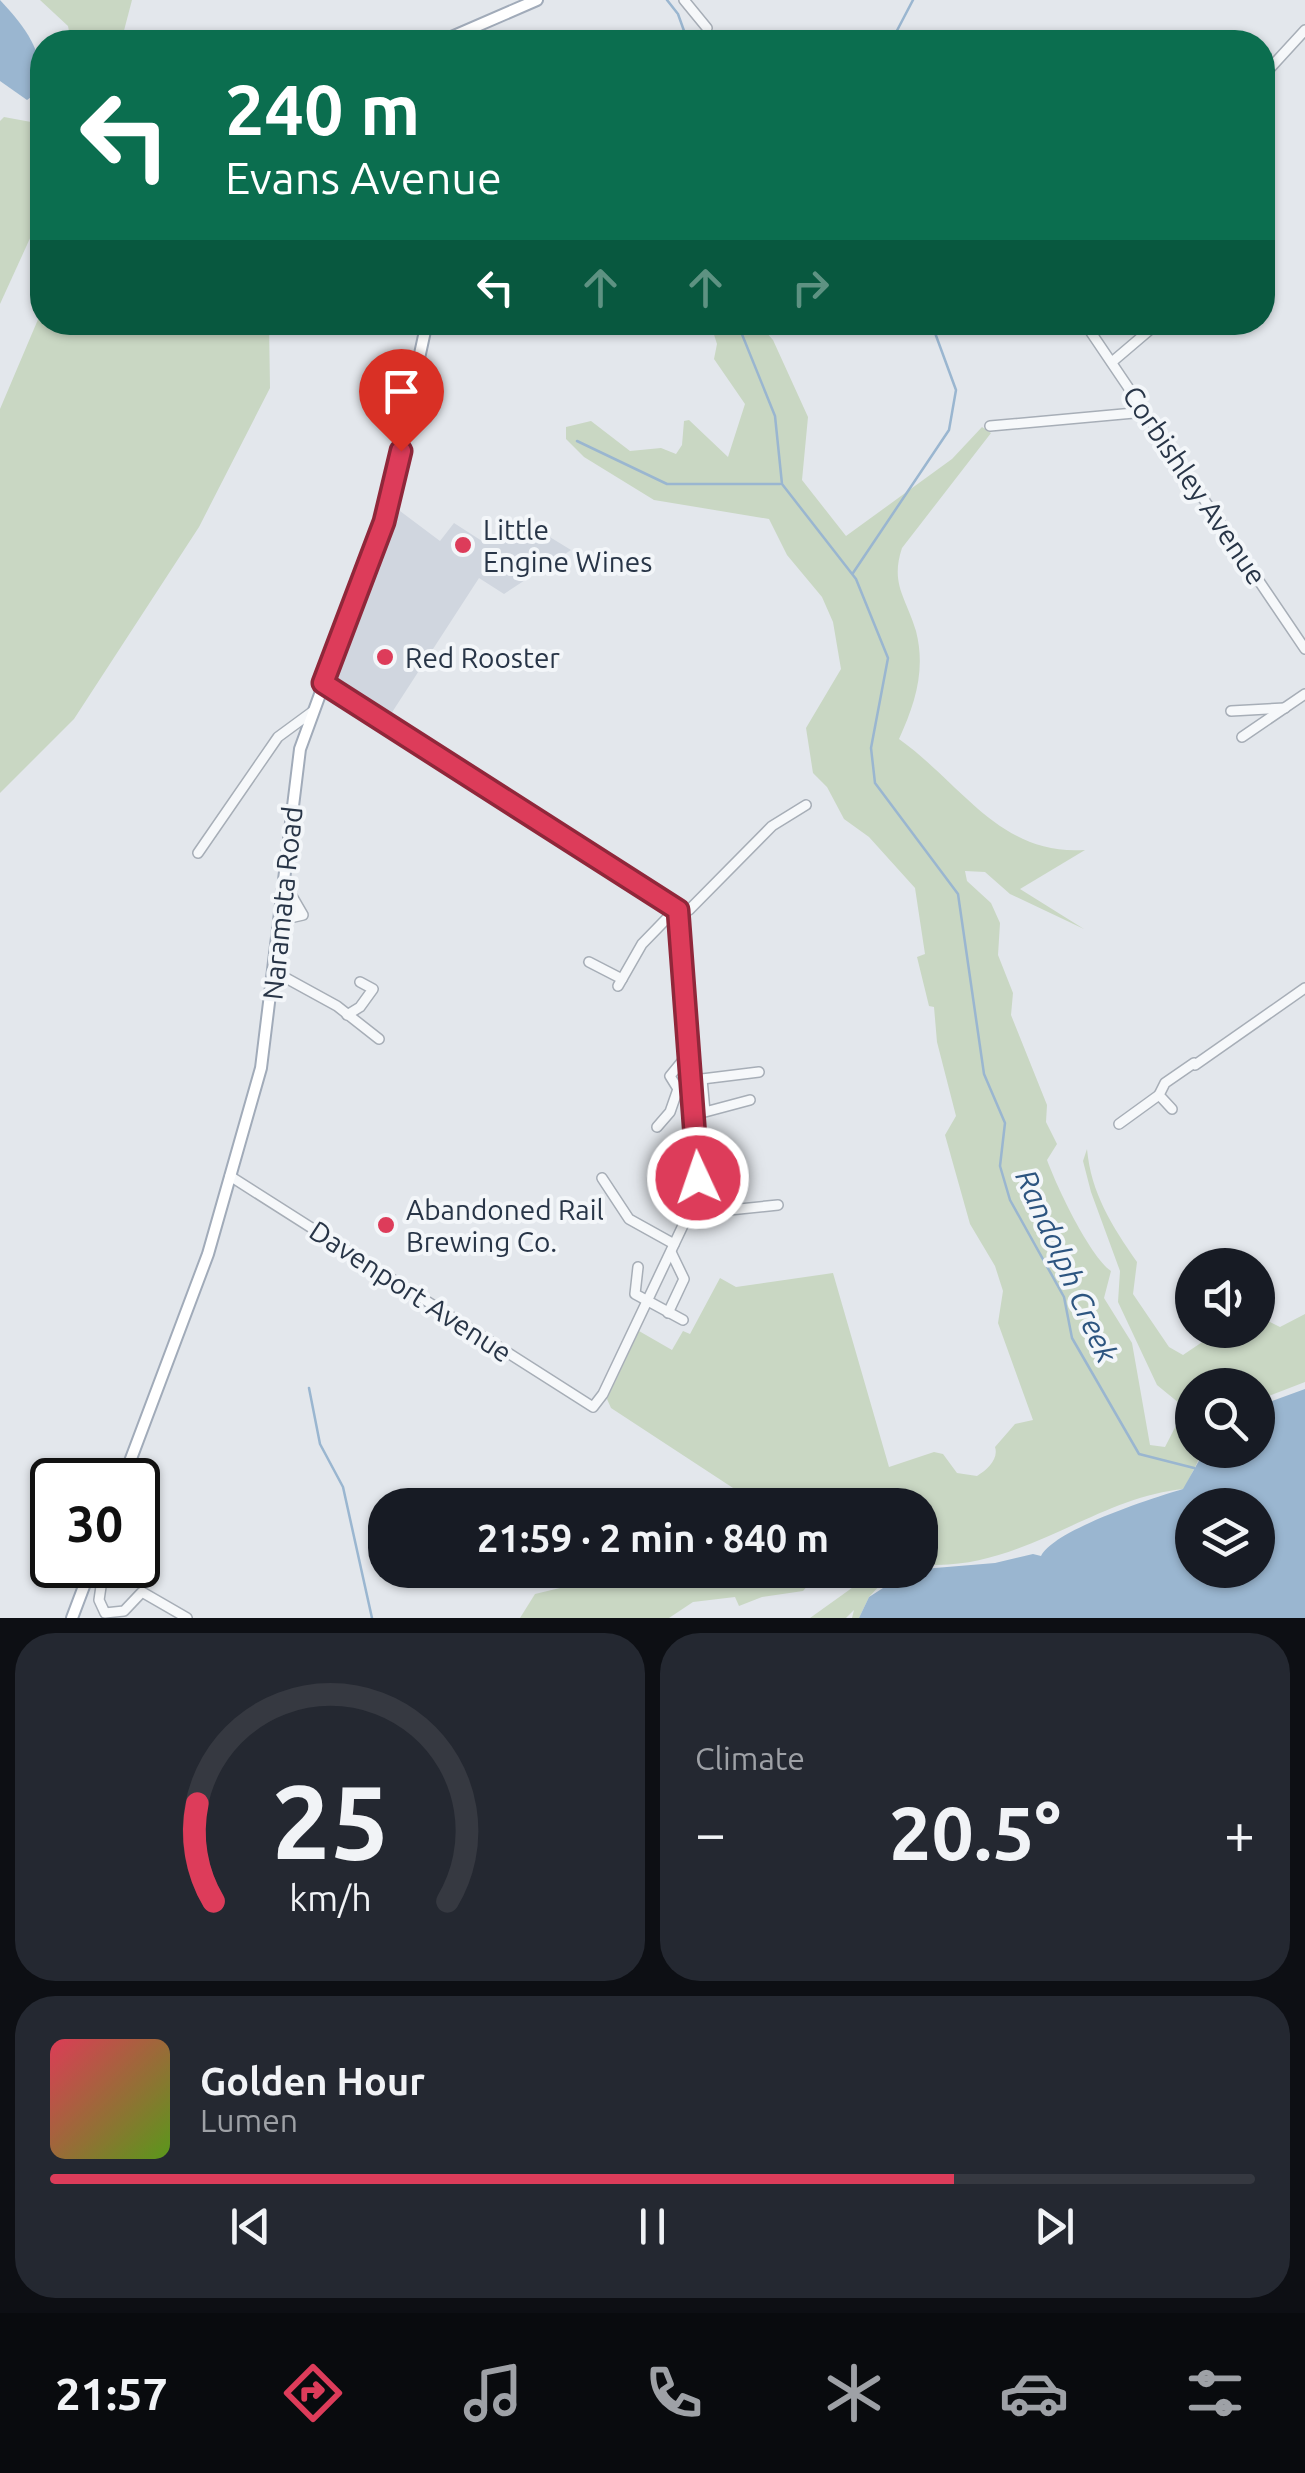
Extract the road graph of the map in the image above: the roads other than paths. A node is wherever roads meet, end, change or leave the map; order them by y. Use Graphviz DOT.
graph roads {
  1 [pos="537,0"];
  2 [pos="684,0"];
  3 [pos="707,28"];
  4 [pos="468,30"];
  5 [pos="1305,30"];
  6 [pos="1275,63"];
  7 [pos="424,335"];
  8 [pos="1093,335"];
  9 [pos="1144,335"];
  10 [pos="1112,362"];
  11 [pos="1146,412"];
  12 [pos="990,426"];
  13 [pos="1305,649"];
  14 [pos="323,683"];
  15 [pos="1305,694"];
  16 [pos="1285,708"];
  17 [pos="1232,711"];
  18 [pos="312,712"];
  19 [pos="1242,738"];
  20 [pos="806,805"];
  21 [pos="198,853"];
  22 [pos="284,884"];
  23 [pos="677,909"];
  24 [pos="280,920"];
  25 [pos="589,962"];
  26 [pos="275,972"];
  27 [pos="360,982"];
  28 [pos="1305,988"];
  29 [pos="347,1015"];
  30 [pos="378,1038"];
  31 [pos="688,1054"];
  32 [pos="759,1072"];
  33 [pos="696,1079"];
  34 [pos="1159,1095"];
  35 [pos="750,1100"];
  36 [pos="1172,1109"];
  37 [pos="1119,1124"];
  38 [pos="657,1127"];
  39 [pos="230,1176"];
  40 [pos="602,1178"];
  41 [pos="693,1205"];
  42 [pos="778,1205"];
  43 [pos="672,1248"];
  44 [pos="638,1267"];
  45 [pos="647,1302"];
  46 [pos="668,1313"];
  47 [pos="683,1320"];
  48 [pos="132,1458"];
  49 [pos="84,1588"];
  50 [pos="101,1588"];
  51 [pos="72,1618"];
  52 [pos="186,1618"];
  1 -- 4 [label="main road"];
  2 -- 3 [label="street"];
  5 -- 6 [label="street"];
  7 -- 14 [label="main road, Naramata Road"];
  8 -- 10 [label="street, Corbishley Avenue"];
  9 -- 10 [label="street"];
  10 -- 11 [label="street, Corbishley Avenue"];
  11 -- 12 [label="street"];
  11 -- 13 [label="street, Corbishley Avenue"];
  14 -- 18 [label="main road, Naramata Road"];
  14 -- 23 [label="street"];
  15 -- 16 [label="street"];
  16 -- 17 [label="street"];
  16 -- 19 [label="street"];
  18 -- 21 [label="street"];
  18 -- 22 [label="main road, Naramata Road"];
  20 -- 23 [label="street"];
  22 -- 24 [label="main road, Naramata Road"];
  22 -- 24 [label="street"];
  23 -- 25 [label="street"];
  23 -- 31 [label="street"];
  24 -- 26 [label="main road, Naramata Road"];
  26 -- 29 [label="street"];
  26 -- 39 [label="main road, Naramata Road"];
  27 -- 29 [label="street"];
  28 -- 34 [label="street"];
  29 -- 30 [label="street"];
  31 -- 33 [label="street"];
  31 -- 38 [label="street"];
  32 -- 33 [label="street"];
  33 -- 35 [label="street"];
  33 -- 41 [label="street"];
  34 -- 36 [label="street"];
  34 -- 37 [label="street"];
  39 -- 45 [label="street, Davenport Avenue"];
  39 -- 48 [label="main road, Naramata Road"];
  40 -- 43 [label="street"];
  41 -- 42 [label="street"];
  41 -- 43 [label="street"];
  43 -- 45 [label="street"];
  43 -- 46 [label="street"];
  44 -- 45 [label="street"];
  45 -- 46 [label="street"];
  46 -- 47 [label="street"];
  49 -- 51 [label="main road"];
  50 -- 52 [label="street"];
}
